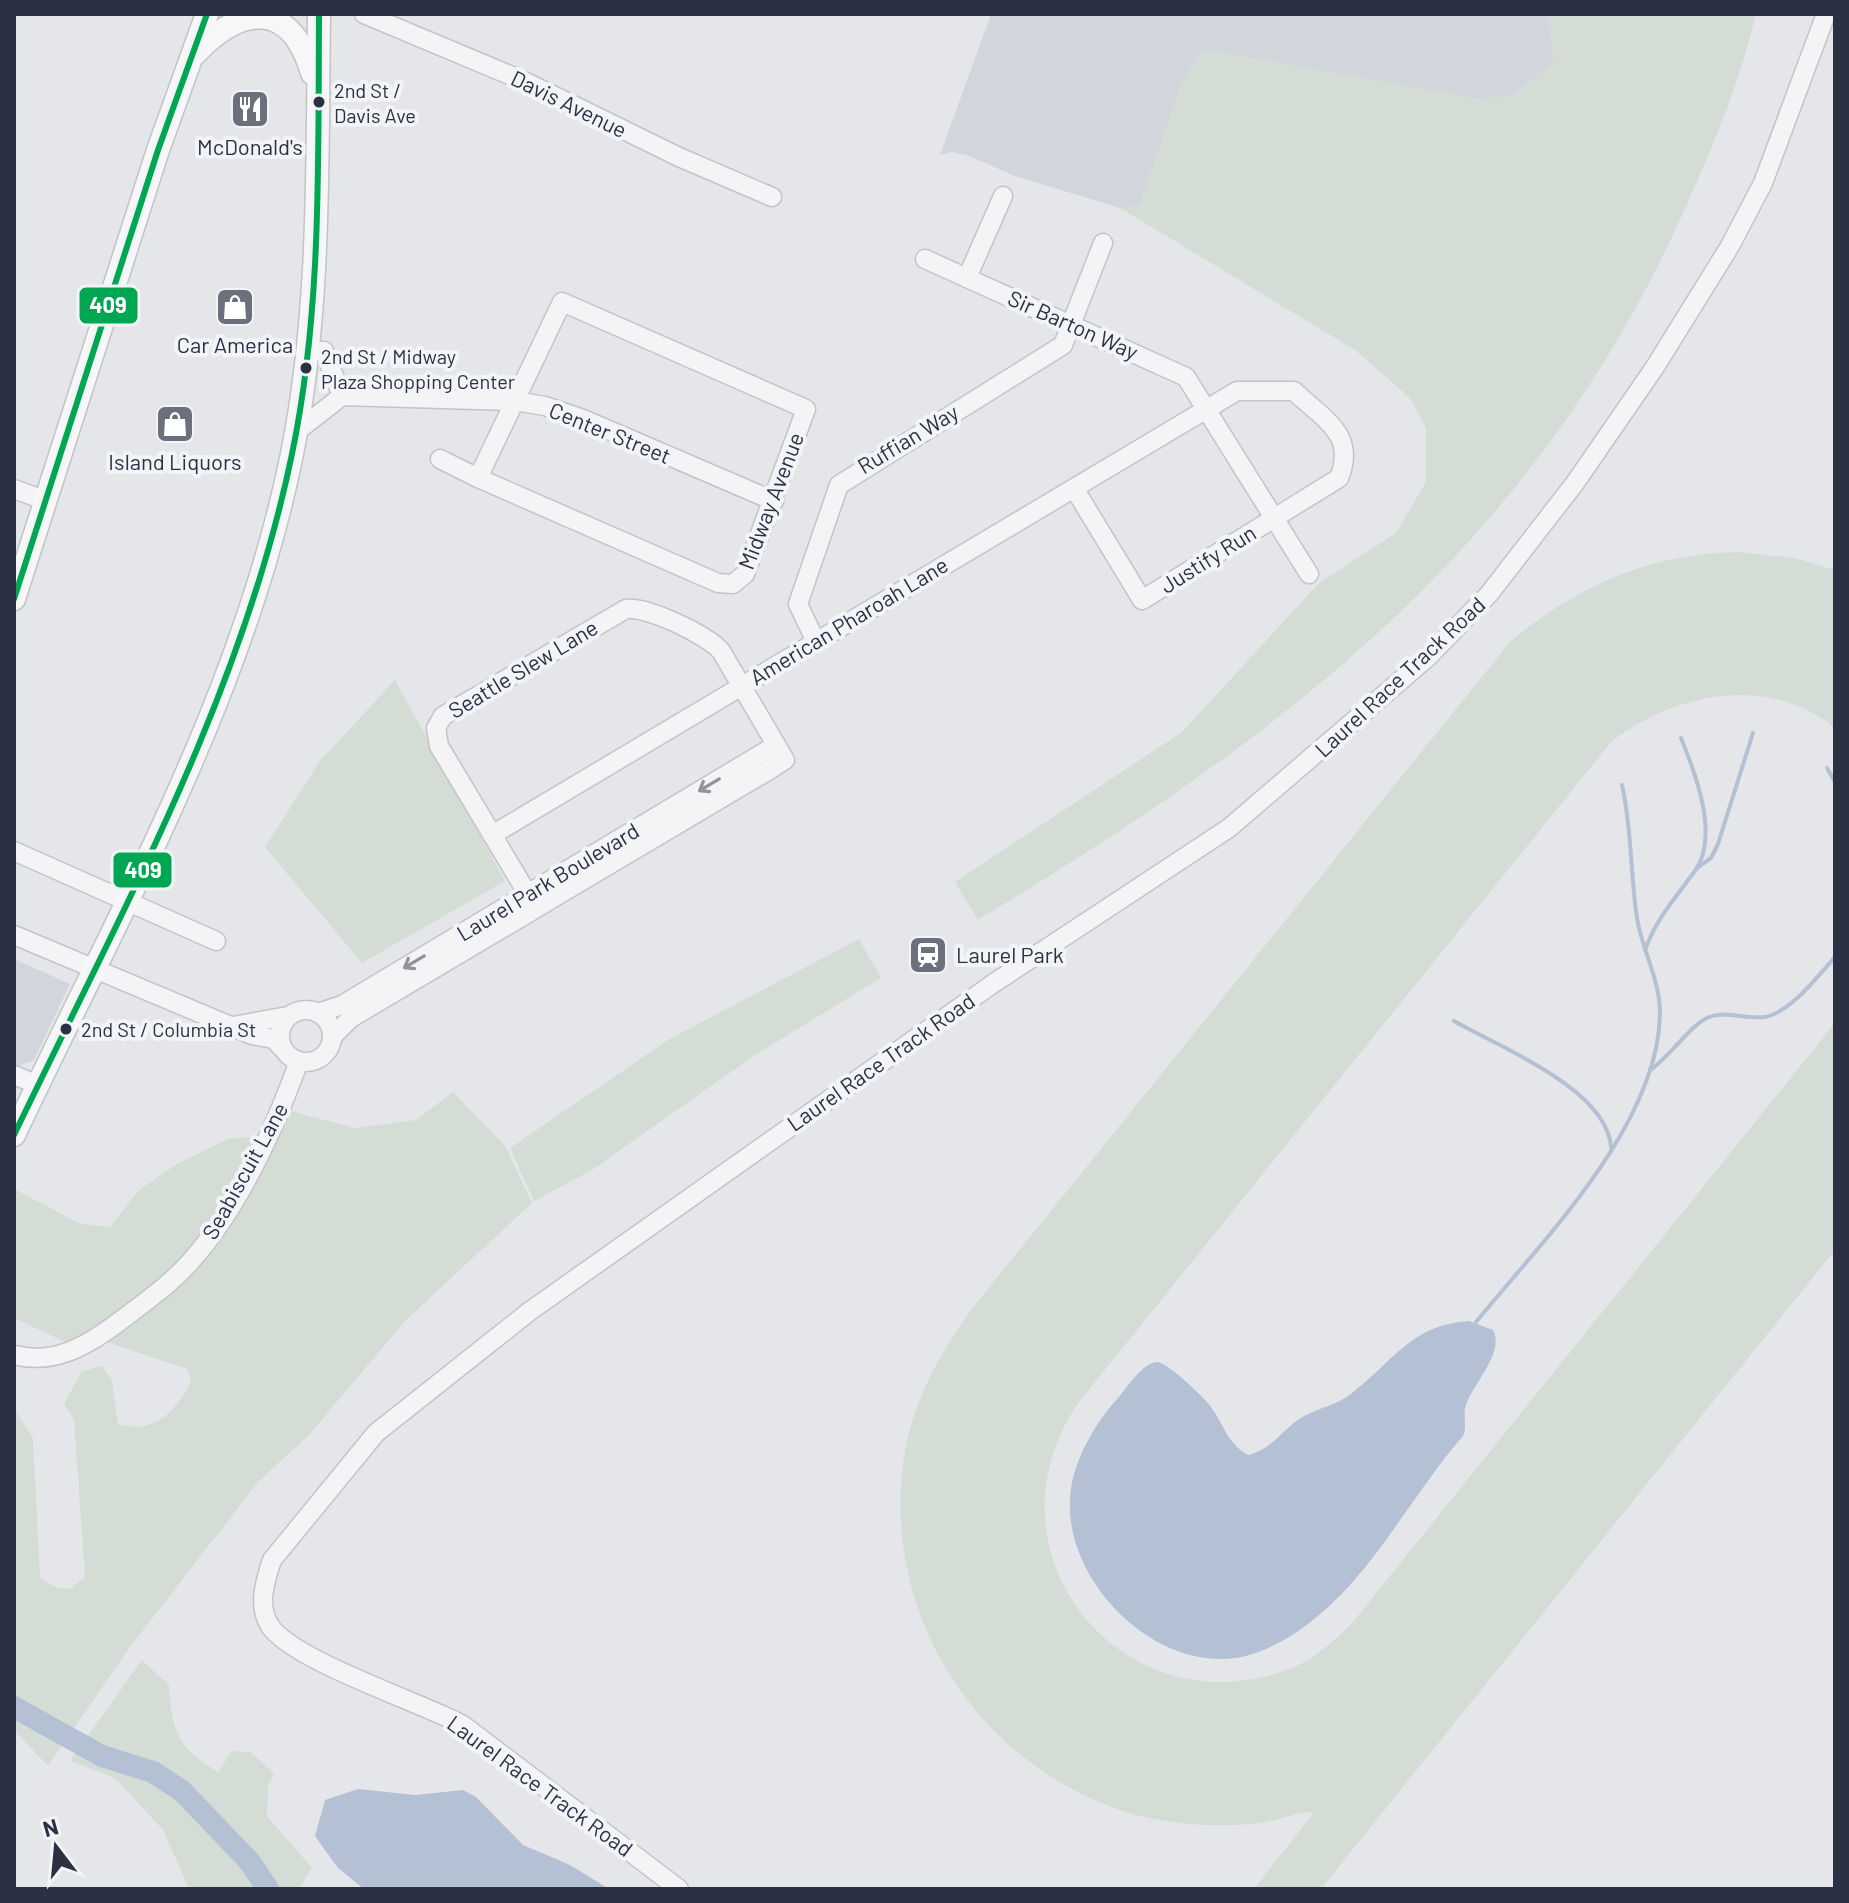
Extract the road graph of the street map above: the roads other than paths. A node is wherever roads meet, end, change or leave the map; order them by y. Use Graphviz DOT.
graph roads {
  1 [pos="207,14"];
  2 [pos="319,14"];
  3 [pos="364,14"];
  4 [pos="1826,14"];
  5 [pos="191,59"];
  6 [pos="318,93"];
  7 [pos="1003,196"];
  8 [pos="772,197"];
  9 [pos="1103,243"];
  10 [pos="925,259"];
  11 [pos="967,278"];
  12 [pos="1070,324"];
  13 [pos="306,350"];
  14 [pos="342,396"];
  15 [pos="514,401"];
  16 [pos="1207,408"];
  17 [pos="296,432"];
  18 [pos="440,459"];
  19 [pos="478,478"];
  20 [pos="1074,488"];
  21 [pos="14,489"];
  22 [pos="44,500"];
  23 [pos="774,501"];
  24 [pos="1274,518"];
  25 [pos="1309,574"];
  26 [pos="14,599"];
  27 [pos="816,642"];
  28 [pos="742,685"];
  29 [pos="492,835"];
  30 [pos="14,851"];
  31 [pos="532,901"];
  32 [pos="126,902"];
  33 [pos="14,935"];
  34 [pos="216,941"];
  35 [pos="94,968"];
  36 [pos="318,1013"];
  37 [pos="288,1016"];
  38 [pos="233,1026"];
  39 [pos="333,1036"];
  40 [pos="282,1048"];
  41 [pos="299,1061"];
  42 [pos="14,1075"];
  43 [pos="38,1085"];
  44 [pos="14,1135"];
  45 [pos="14,1355"];
  46 [pos="679,1889"];
  1 -- 5 [label="main road"];
  2 -- 6 [label="main road"];
  3 -- 8 [label="street, Davis Avenue"];
  4 -- 46 [label="street, Laurel Race Track Road"];
  5 -- 6 [label="main road"];
  5 -- 22 [label="main road"];
  6 -- 13 [label="main road"];
  7 -- 11 [label="street"];
  9 -- 12 [label="street, Ruffian Way"];
  10 -- 11 [label="street, Sir Barton Way"];
  11 -- 12 [label="street, Sir Barton Way"];
  12 -- 16 [label="street, Sir Barton Way"];
  12 -- 27 [label="street, Ruffian Way"];
  13 -- 14 [label="street"];
  13 -- 17 [label="main road"];
  14 -- 15 [label="street, Center Street"];
  14 -- 17 [label="street"];
  15 -- 19 [label="street"];
  15 -- 23 [label="street, Center Street"];
  15 -- 23 [label="street, Midway Avenue"];
  16 -- 20 [label="street, American Pharoah Lane"];
  16 -- 24 [label="street, Sir Barton Way"];
  16 -- 24 [label="street, Justify Run"];
  17 -- 32 [label="main road"];
  18 -- 19 [label="street, Midway Avenue"];
  19 -- 23 [label="street, Midway Avenue"];
  20 -- 24 [label="street, Justify Run"];
  20 -- 27 [label="street, American Pharoah Lane"];
  21 -- 22 [label="street"];
  22 -- 26 [label="main road"];
  24 -- 25 [label="street, Sir Barton Way"];
  27 -- 28 [label="street, American Pharoah Lane"];
  28 -- 29 [label="street, American Pharoah Lane"];
  28 -- 29 [label="street, Seattle Slew Lane"];
  28 -- 31 [label="street, Laurel Park Boulevard"];
  29 -- 31 [label="street, Seattle Slew Lane"];
  30 -- 32 [label="street"];
  31 -- 36 [label="street, Laurel Park Boulevard, one-way"];
  31 -- 39 [label="street, Laurel Park Boulevard"];
  32 -- 34 [label="street"];
  32 -- 35 [label="main road"];
  33 -- 35 [label="street"];
  35 -- 38 [label="street"];
  35 -- 43 [label="main road"];
  36 -- 37 [label="street, Laurel Park Boulevard"];
  36 -- 39 [label="street"];
  37 -- 38 [label="street, Laurel Park Boulevard"];
  37 -- 40 [label="street"];
  38 -- 40 [label="street"];
  39 -- 41 [label="street, Laurel Park Boulevard"];
  40 -- 41 [label="street"];
  41 -- 45 [label="street, Seabiscuit Lane"];
  42 -- 43 [label="street"];
  43 -- 44 [label="main road"];
}
